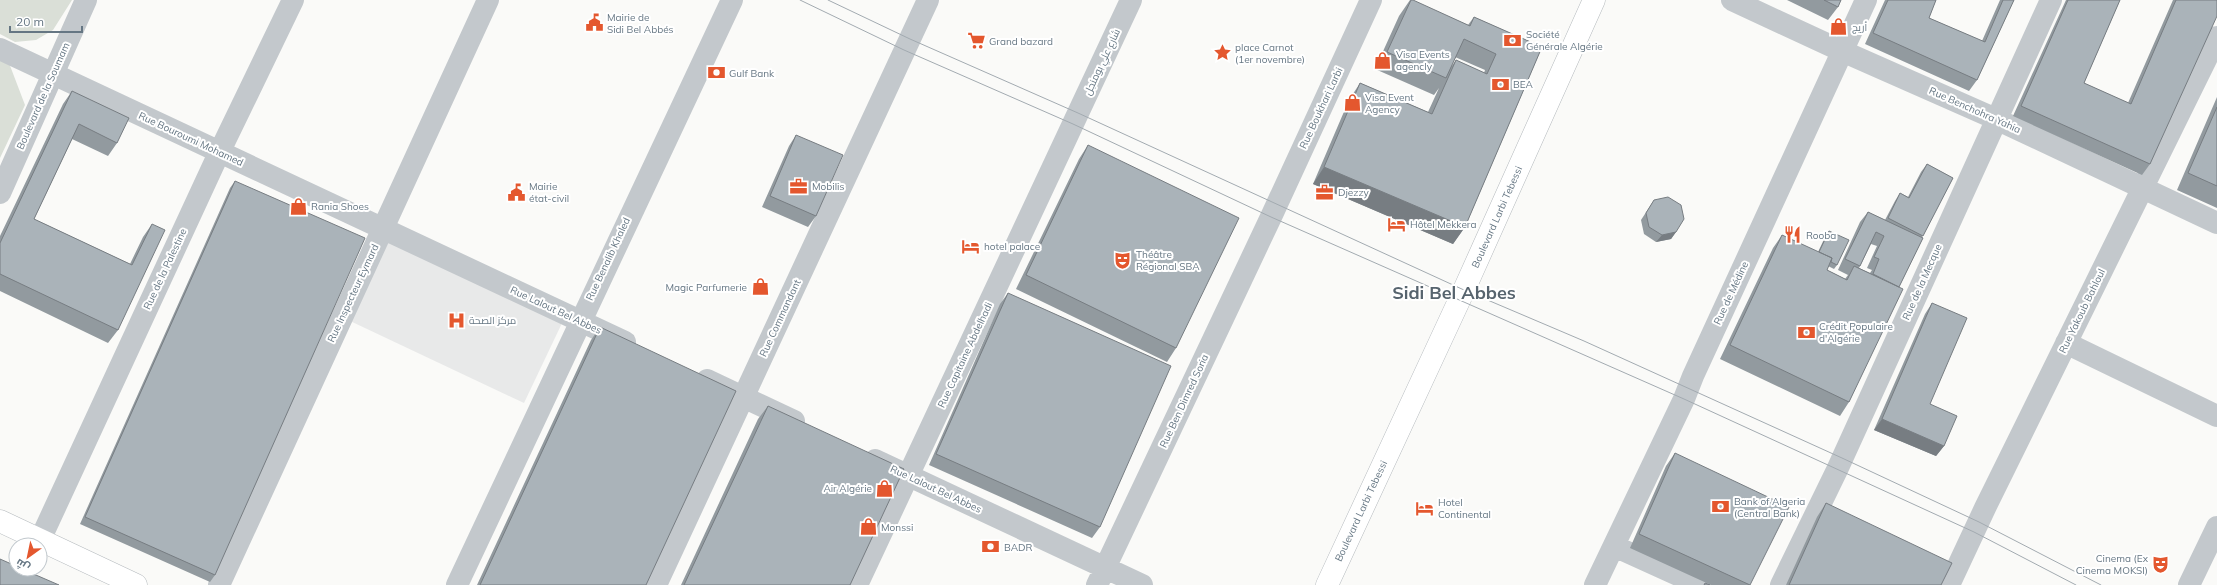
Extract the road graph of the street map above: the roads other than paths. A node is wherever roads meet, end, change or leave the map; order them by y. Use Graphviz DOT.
graph roads {
  1 [pos="86,0"];
  2 [pos="293,0"];
  3 [pos="488,0"];
  4 [pos="732,0"];
  5 [pos="928,0"];
  6 [pos="1131,0"];
  7 [pos="1371,0"];
  8 [pos="1594,0"];
  9 [pos="1732,0"];
  10 [pos="1866,0"];
  11 [pos="2051,0"];
  12 [pos="2217,37"];
  13 [pos="0,49"];
  14 [pos="1842,51"];
  15 [pos="52,75"];
  16 [pos="1996,118"];
  17 [pos="1073,124"];
  18 [pos="219,152"];
  19 [pos="2143,188"];
  20 [pos="0,192"];
  21 [pos="1271,217"];
  22 [pos="2217,224"];
  23 [pos="383,228"];
  24 [pos="579,321"];
  25 [pos="2066,343"];
  26 [pos="643,351"];
  27 [pos="686,370"];
  28 [pos="743,397"];
  29 [pos="2217,416"];
  30 [pos="815,431"];
  31 [pos="858,451"];
  32 [pos="908,475"];
  33 [pos="0,521"];
  34 [pos="2217,527"];
  35 [pos="34,537"];
  36 [pos="41,537"];
  37 [pos="48,544"];
  38 [pos="1614,546"];
  39 [pos="1101,577"];
  40 [pos="136,585"];
  41 [pos="218,585"];
  42 [pos="457,585"];
  43 [pos="656,585"];
  44 [pos="857,585"];
  45 [pos="1142,585"];
  46 [pos="1327,585"];
  47 [pos="1595,585"];
  48 [pos="1700,585"];
  49 [pos="1781,585"];
  50 [pos="1949,585"];
  51 [pos="2189,585"];
  1 -- 15 [label="street, Boulevard de la Soumam"];
  2 -- 18 [label="street, Rue de la Palestine"];
  3 -- 23 [label="street, Rue Inspecteur Eymard"];
  4 -- 24 [label="street, Rue Benalib Khaled"];
  5 -- 28 [label="street, Rue Commandant"];
  6 -- 17 [label="street, شارع علي بومنجل"];
  7 -- 21 [label="street, Rue Boukhari Larbi"];
  8 -- 46 [label="main road, Boulevard Larbi Tebessi"];
  9 -- 14 [label="street, Rue Benchohra Yahia"];
  10 -- 14 [label="street, Rue de Médine"];
  11 -- 16 [label="street, Rue de la Mecque"];
  12 -- 19 [label="street, Rue Yakoub Bahloul"];
  13 -- 15 [label="street, Rue Bouroumi Mohamed"];
  14 -- 16 [label="street, Rue Benchohra Yahia"];
  14 -- 38 [label="street, Rue de Médine"];
  15 -- 18 [label="street, Rue Bouroumi Mohamed"];
  15 -- 20 [label="street, Boulevard de la Soumam"];
  16 -- 19 [label="street, Rue Benchohra Yahia"];
  16 -- 49 [label="street, Rue de la Mecque"];
  17 -- 32 [label="street, Rue Capitaine Abdelhadi"];
  18 -- 23 [label="street, Rue Bouroumi Mohamed"];
  18 -- 36 [label="street, Rue de la Palestine"];
  19 -- 22 [label="street, Rue Benchohra Yahia"];
  19 -- 25 [label="street, Rue Yakoub Bahloul"];
  21 -- 39 [label="street, Rue Ben Dimred Soria"];
  23 -- 24 [label="street, Rue Lalout Bel Abbes"];
  23 -- 41 [label="street, Rue Inspecteur Eymard"];
  24 -- 26 [label="street, Rue Lalout Bel Abbes"];
  24 -- 42 [label="street, Rue Benalib Khaled"];
  25 -- 29 [label="street"];
  25 -- 50 [label="street, Rue Yakoub Bahloul"];
  27 -- 28 [label="street"];
  28 -- 30 [label="street"];
  28 -- 43 [label="street, Rue Commandant"];
  31 -- 32 [label="street, Rue Lalout Bel Abbes"];
  32 -- 39 [label="street, Rue Lalout Bel Abbes"];
  32 -- 44 [label="street, Rue Capitaine Abdelhadi"];
  33 -- 35 [label="main road"];
  34 -- 51 [label="street"];
  37 -- 40 [label="main road"];
  38 -- 47 [label="street, Rue de Médine"];
  38 -- 48 [label="street"];
  39 -- 45 [label="street, Rue Lalout Bel Abbes"];
}
